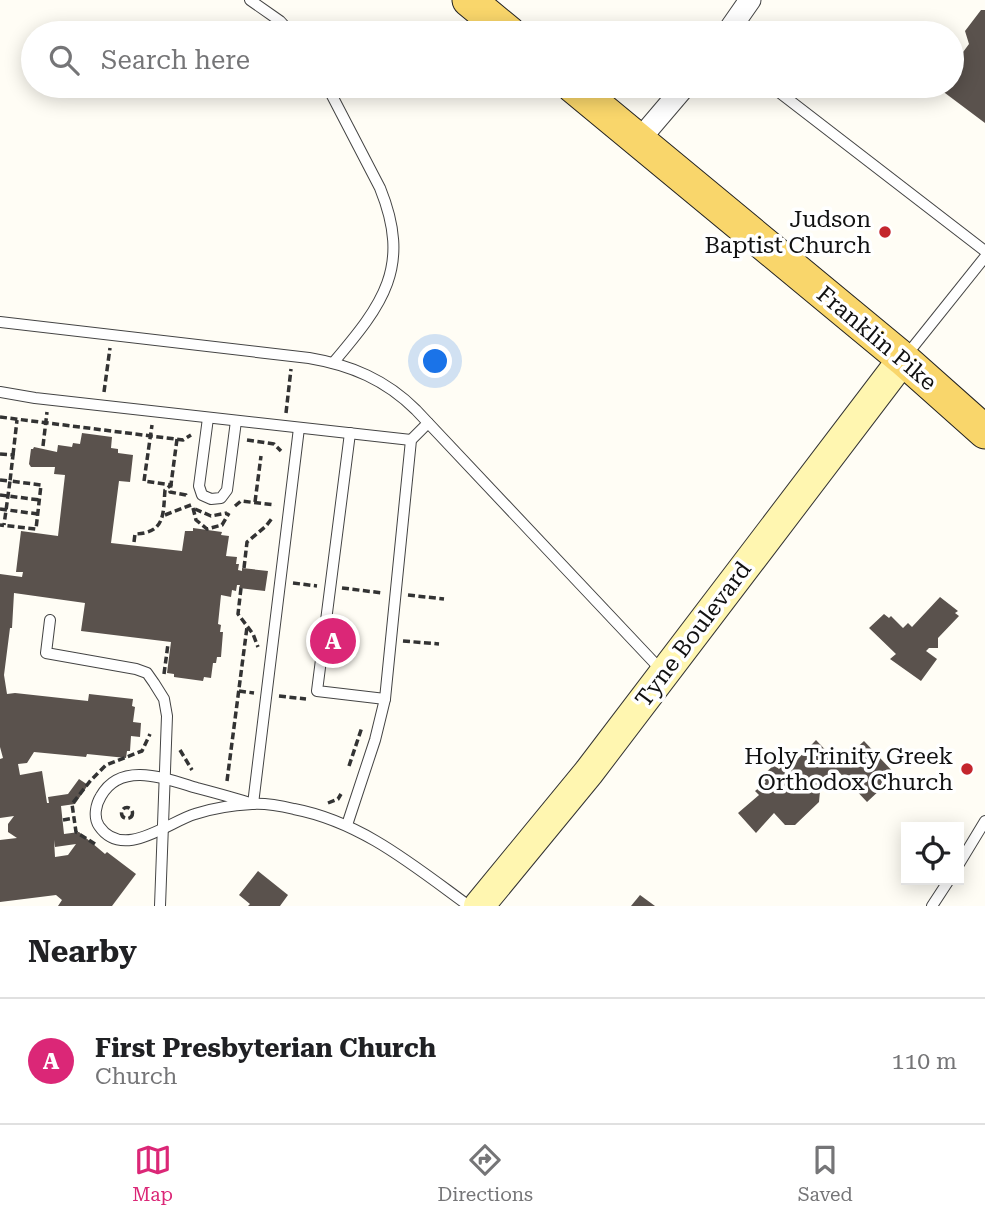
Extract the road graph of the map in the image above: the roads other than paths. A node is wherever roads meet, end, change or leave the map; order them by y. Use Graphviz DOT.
graph roads {
  1 [pos="250,0"];
  2 [pos="469,0"];
  3 [pos="750,0"];
  4 [pos="280,21"];
  5 [pos="494,21"];
  6 [pos="735,21"];
  7 [pos="333,98"];
  8 [pos="588,98"];
  9 [pos="675,98"];
  10 [pos="787,98"];
  11 [pos="639,140"];
  12 [pos="985,251"];
  13 [pos="985,257"];
  14 [pos="0,322"];
  15 [pos="903,359"];
  16 [pos="332,363"];
  17 [pos="0,392"];
  18 [pos="208,418"];
  19 [pos="236,421"];
  20 [pos="428,423"];
  21 [pos="299,428"];
  22 [pos="985,432"];
  23 [pos="350,433"];
  24 [pos="411,440"];
  25 [pos="50,620"];
  26 [pos="663,671"];
  27 [pos="385,699"];
  28 [pos="164,778"];
  29 [pos="253,804"];
  30 [pos="985,821"];
  31 [pos="346,825"];
  32 [pos="162,828"];
  33 [pos="964,856"];
  34 [pos="946,885"];
  35 [pos="160,906"];
  36 [pos="469,906"];
  37 [pos="480,906"];
  38 [pos="932,906"];
  1 -- 4 [label="lane"];
  2 -- 5 [label="main road"];
  3 -- 6 [label="street"];
  7 -- 16 [label="lane"];
  8 -- 11 [label="main road, Franklin Pike"];
  9 -- 11 [label="street"];
  10 -- 12 [label="lane"];
  11 -- 15 [label="main road, Franklin Pike"];
  13 -- 15 [label="lane"];
  14 -- 16 [label="lane"];
  15 -- 22 [label="main road, Franklin Pike"];
  15 -- 26 [label="street, Tyne Boulevard"];
  16 -- 20 [label="lane"];
  17 -- 18 [label="lane"];
  18 -- 19 [label="lane"];
  18 -- 19 [label="lane"];
  19 -- 21 [label="lane"];
  20 -- 24 [label="lane"];
  20 -- 26 [label="lane"];
  21 -- 23 [label="lane"];
  21 -- 29 [label="lane"];
  23 -- 24 [label="lane"];
  23 -- 27 [label="lane"];
  24 -- 27 [label="lane"];
  25 -- 28 [label="lane"];
  26 -- 37 [label="street, Tyne Boulevard"];
  27 -- 31 [label="lane"];
  28 -- 29 [label="lane"];
  28 -- 32 [label="lane"];
  28 -- 32 [label="lane"];
  29 -- 31 [label="lane"];
  29 -- 32 [label="lane"];
  30 -- 33 [label="lane"];
  31 -- 36 [label="lane"];
  32 -- 35 [label="lane"];
  34 -- 38 [label="lane"];
}
